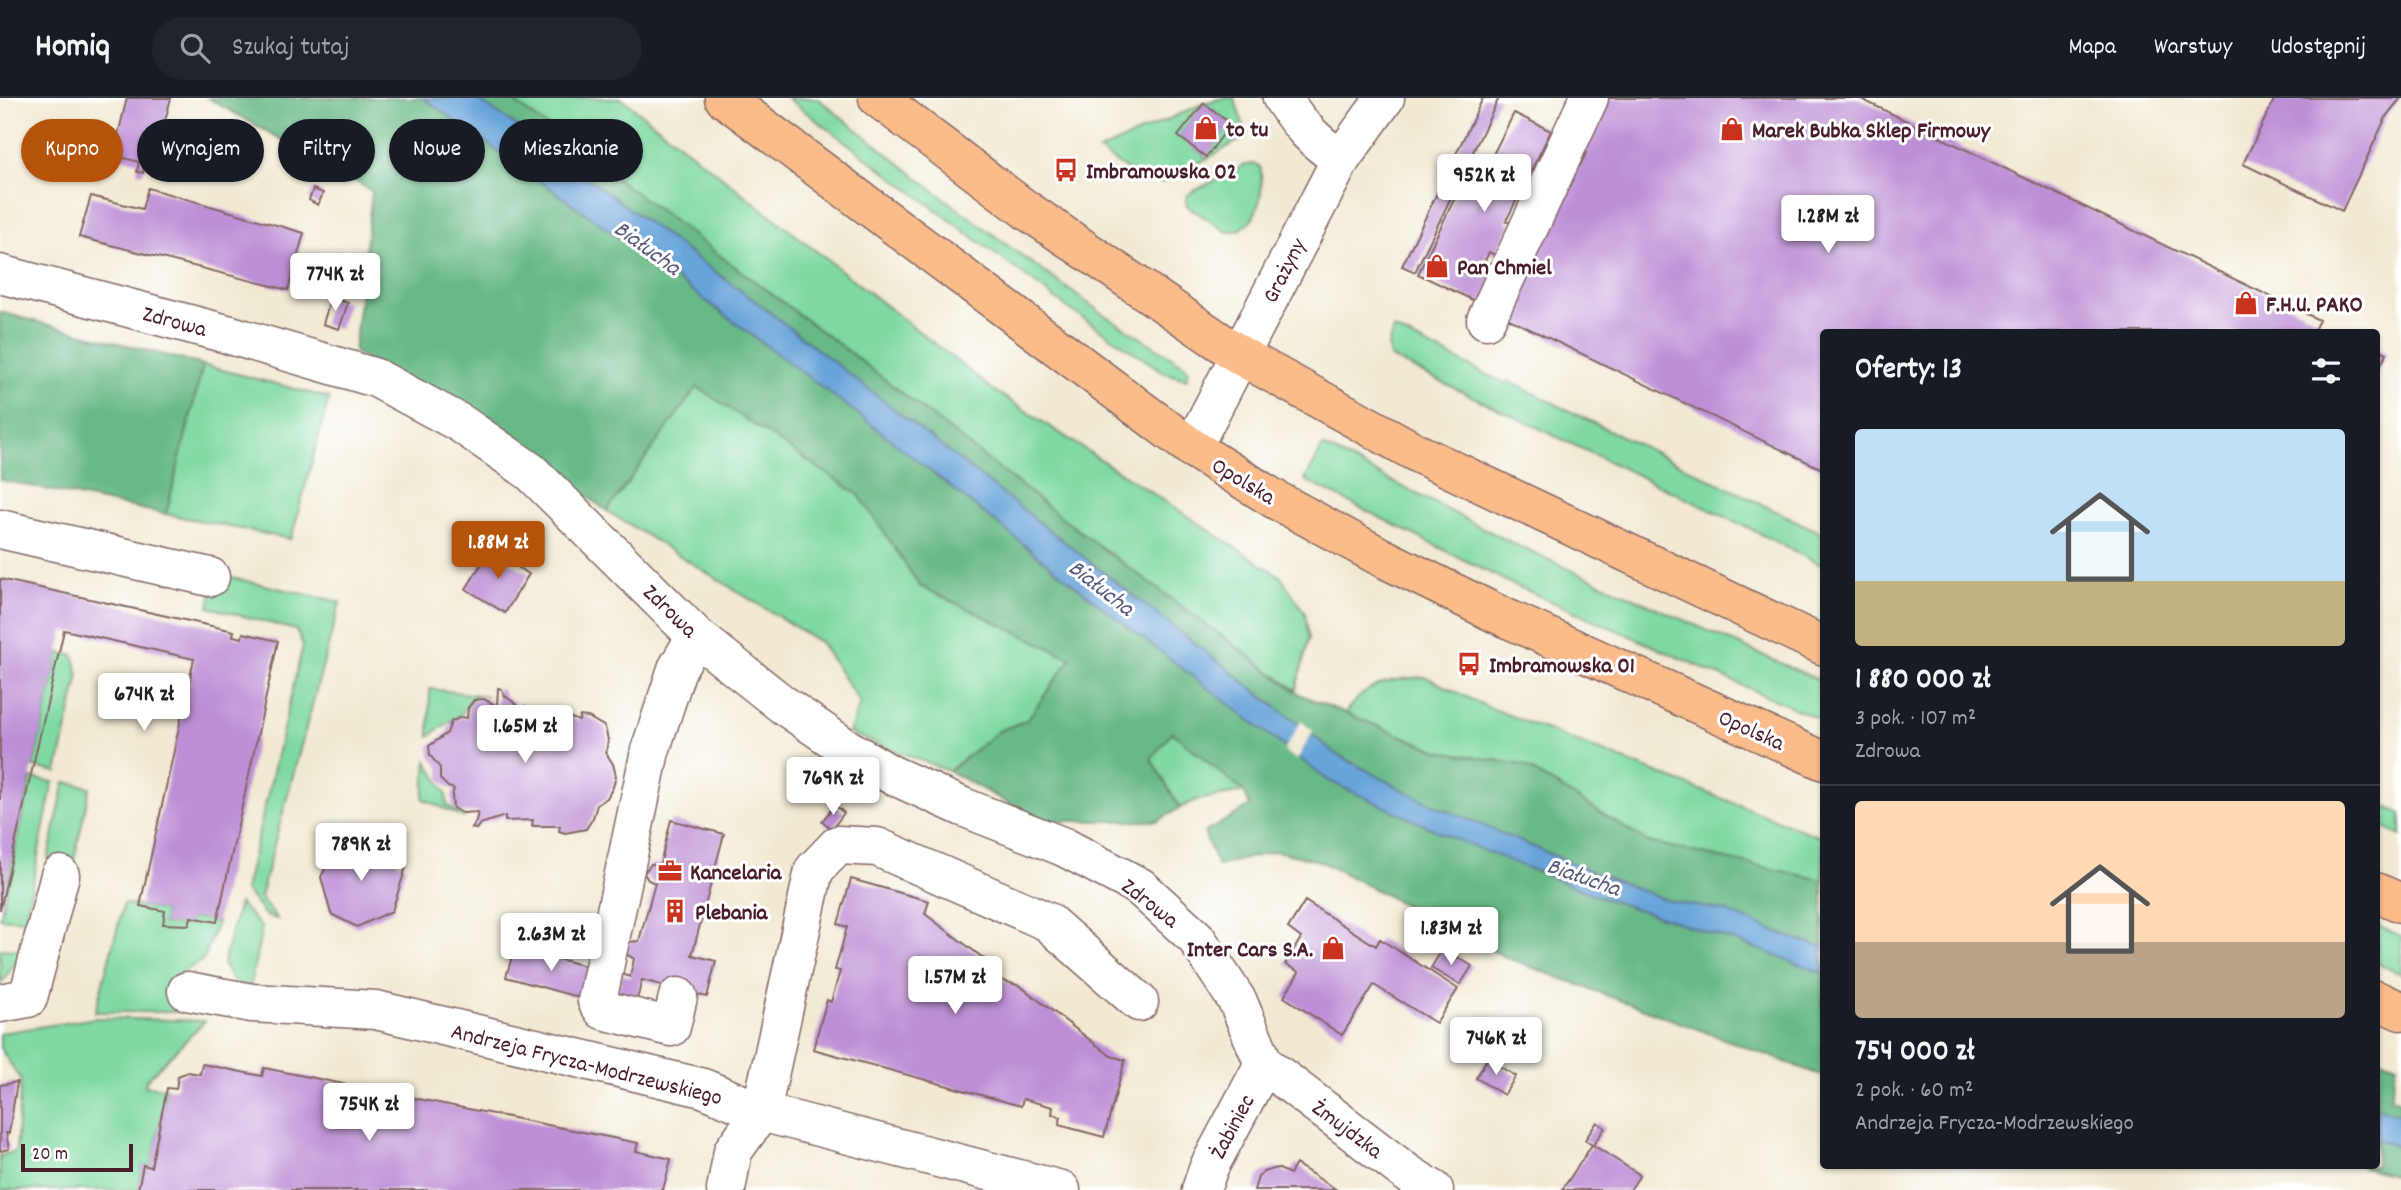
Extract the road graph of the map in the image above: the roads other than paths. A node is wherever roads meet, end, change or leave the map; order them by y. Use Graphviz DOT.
graph roads {
  1 [pos="724,98"];
  2 [pos="877,98"];
  3 [pos="1282,98"];
  4 [pos="1385,98"];
  5 [pos="1589,98"];
  6 [pos="1340,159"];
  7 [pos="0,274"];
  8 [pos="1486,320"];
  9 [pos="1241,356"];
  10 [pos="1192,448"];
  11 [pos="0,529"];
  12 [pos="210,577"];
  13 [pos="696,636"];
  14 [pos="1820,644"];
  15 [pos="1820,759"];
  16 [pos="60,875"];
  17 [pos="2380,894"];
  18 [pos="2401,903"];
  19 [pos="187,991"];
  20 [pos="678,997"];
  21 [pos="1139,1002"];
  22 [pos="2380,1002"];
  23 [pos="0,1003"];
  24 [pos="2401,1011"];
  25 [pos="1264,1064"];
  26 [pos="761,1112"];
  27 [pos="726,1190"];
  28 [pos="1061,1190"];
  29 [pos="1200,1190"];
  30 [pos="1434,1190"];
  1 -- 10 [label="main road, Opolska"];
  2 -- 9 [label="main road"];
  3 -- 6 [label="street"];
  4 -- 6 [label="street, Grażyny"];
  5 -- 8 [label="street"];
  6 -- 9 [label="street, Grażyny"];
  7 -- 13 [label="street, Zdrowa"];
  9 -- 10 [label="street, Grażyny"];
  9 -- 14 [label="main road"];
  10 -- 15 [label="main road, Opolska"];
  11 -- 12 [label="street"];
  13 -- 20 [label="street"];
  13 -- 25 [label="street, Zdrowa"];
  16 -- 23 [label="street"];
  17 -- 18 [label="main road"];
  19 -- 26 [label="street, Andrzeja Frycza-Modrzewskiego"];
  21 -- 26 [label="street"];
  22 -- 24 [label="main road"];
  25 -- 29 [label="street, Żabiniec"];
  25 -- 30 [label="street, Żmujdzka"];
  26 -- 27 [label="street"];
  26 -- 28 [label="street, Andrzeja Frycza-Modrzewskiego"];
}
